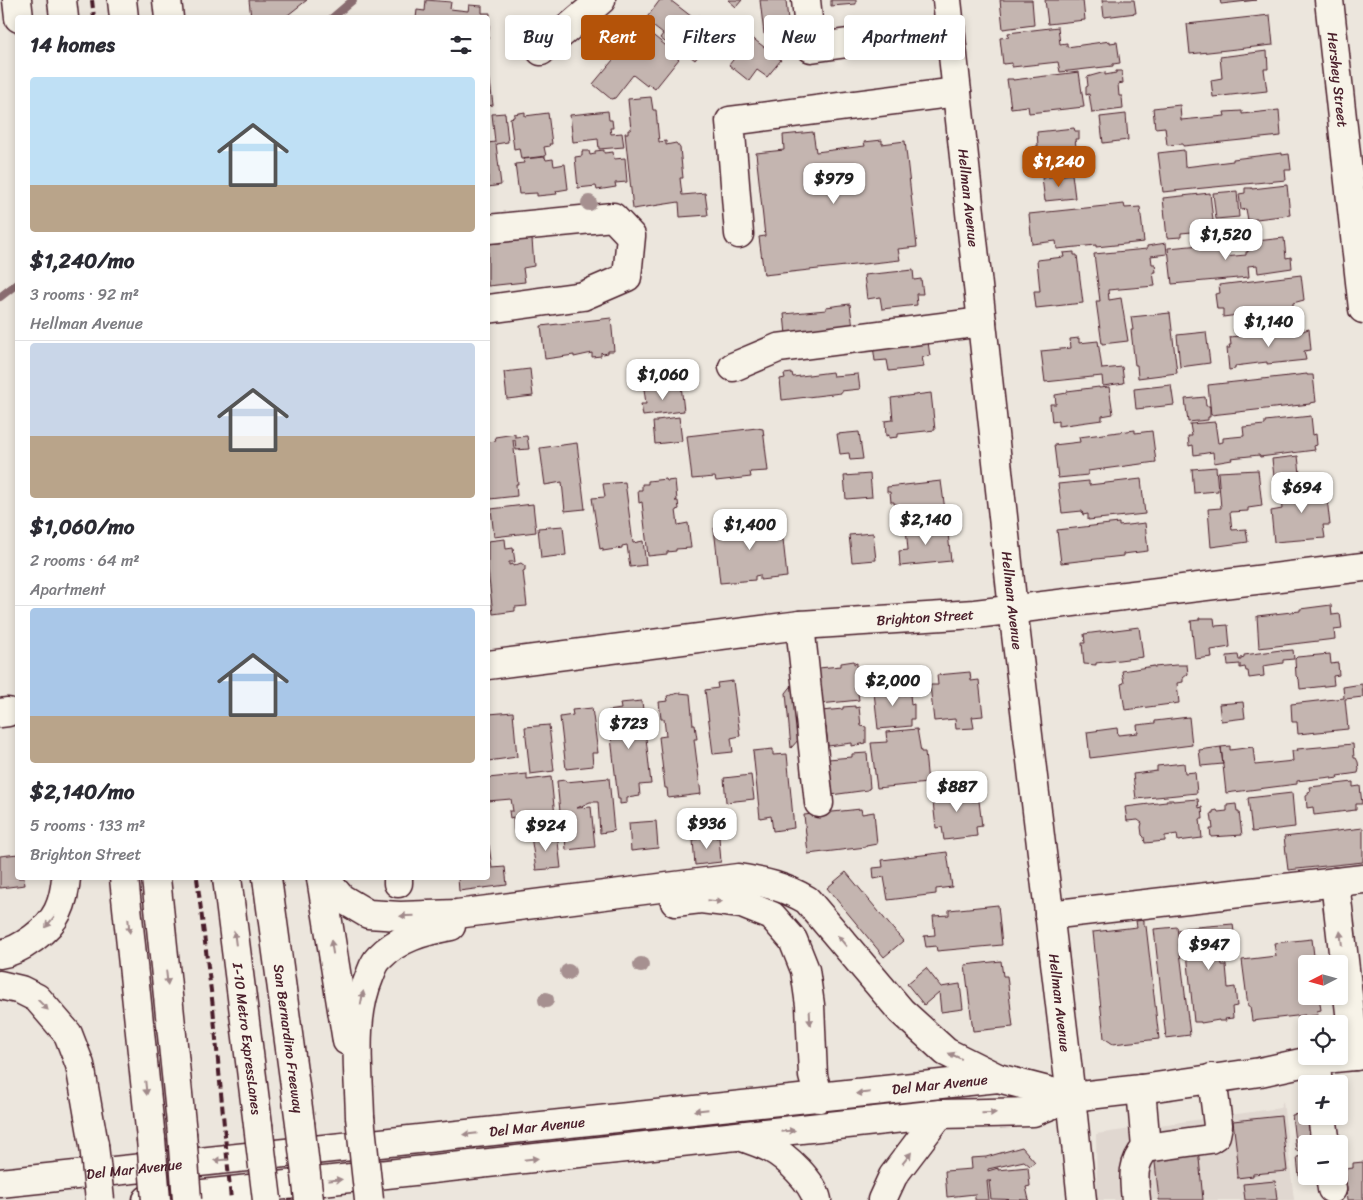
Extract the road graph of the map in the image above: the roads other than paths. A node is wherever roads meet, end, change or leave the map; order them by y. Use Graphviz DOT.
graph roads {
  1 [pos="17,0"];
  2 [pos="62,0"];
  3 [pos="122,0"];
  4 [pos="167,0"];
  5 [pos="601,0"];
  6 [pos="806,0"];
  7 [pos="947,0"];
  8 [pos="1329,0"];
  9 [pos="19,15"];
  10 [pos="64,15"];
  11 [pos="124,15"];
  12 [pos="169,15"];
  13 [pos="949,15"];
  14 [pos="571,26"];
  15 [pos="844,43"];
  16 [pos="953,60"];
  17 [pos="957,92"];
  18 [pos="490,228"];
  19 [pos="738,234"];
  20 [pos="490,309"];
  21 [pos="1363,309"];
  22 [pos="982,322"];
  23 [pos="733,367"];
  24 [pos="1363,567"];
  25 [pos="1013,609"];
  26 [pos="800,625"];
  27 [pos="490,665"];
  28 [pos="819,803"];
  29 [pos="1363,879"];
  30 [pos="66,880"];
  31 [pos="124,880"];
  32 [pos="156,880"];
  33 [pos="227,880"];
  34 [pos="267,880"];
  35 [pos="322,880"];
  36 [pos="324,880"];
  37 [pos="1335,882"];
  38 [pos="1049,915"];
  39 [pos="0,954"];
  40 [pos="0,985"];
  41 [pos="1359,1055"];
  42 [pos="1316,1072"];
  43 [pos="998,1078"];
  44 [pos="1212,1078"];
  45 [pos="1141,1089"];
  46 [pos="1071,1097"];
  47 [pos="819,1098"];
  48 [pos="940,1114"];
  49 [pos="360,1117"];
  50 [pos="740,1136"];
  51 [pos="1146,1148"];
  52 [pos="0,1183"];
  53 [pos="100,1200"];
  54 [pos="148,1200"];
  55 [pos="156,1200"];
  56 [pos="187,1200"];
  57 [pos="267,1200"];
  58 [pos="309,1200"];
  59 [pos="369,1200"];
  60 [pos="817,1200"];
  61 [pos="882,1200"];
  62 [pos="1082,1200"];
  63 [pos="1136,1200"];
  1 -- 9 [label="main road"];
  2 -- 10 [label="main road"];
  3 -- 11 [label="main road"];
  4 -- 12 [label="main road"];
  5 -- 14 [label="main road"];
  6 -- 15 [label="main road"];
  7 -- 13 [label="main road, Hellman Avenue"];
  8 -- 21 [label="main road, Hershey Street"];
  16 -- 17 [label="main road, Hellman Avenue"];
  17 -- 19 [label="main road"];
  17 -- 22 [label="main road, Hellman Avenue"];
  18 -- 20 [label="main road"];
  22 -- 23 [label="main road"];
  22 -- 25 [label="main road, Hellman Avenue"];
  24 -- 25 [label="main road, Brighton Street"];
  25 -- 26 [label="main road, Brighton Street"];
  25 -- 38 [label="main road, Hellman Avenue"];
  26 -- 27 [label="main road, Brighton Street"];
  26 -- 28 [label="main road"];
  29 -- 37 [label="main road"];
  30 -- 39 [label="main road, one-way"];
  31 -- 55 [label="main road, one-way, bridge"];
  32 -- 56 [label="main road, one-way, bridge"];
  57 -- 33 [label="main road, I-10 Metro ExpressLanes, one-way, bridge"];
  34 -- 58 [label="main road, San Bernardino Freeway, bridge"];
  49 -- 35 [label="main road, one-way"];
  43 -- 36 [label="main road, one-way"];
  37 -- 38 [label="main road"];
  41 -- 37 [label="main road, one-way"];
  38 -- 46 [label="main road, Hellman Avenue"];
  40 -- 53 [label="main road, one-way, bridge"];
  41 -- 42 [label="main road, Del Mar Avenue"];
  42 -- 44 [label="main road, Del Mar Avenue"];
  43 -- 46 [label="main road, Del Mar Avenue"];
  43 -- 47 [label="main road, Del Mar Avenue, one-way"];
  44 -- 45 [label="main road, Del Mar Avenue"];
  44 -- 51 [label="main road"];
  45 -- 46 [label="main road, Del Mar Avenue"];
  45 -- 51 [label="main road"];
  48 -- 46 [label="main road, Del Mar Avenue, one-way"];
  46 -- 62 [label="main road, Hellman Avenue"];
  49 -- 47 [label="main road, one-way"];
  47 -- 52 [label="main road, Del Mar Avenue, one-way"];
  50 -- 48 [label="main road, Del Mar Avenue, one-way"];
  61 -- 48 [label="main road, one-way"];
  49 -- 59 [label="main road, bridge"];
  54 -- 50 [label="main road, Del Mar Avenue, one-way"];
  50 -- 60 [label="main road"];
  51 -- 63 [label="main road"];
}
